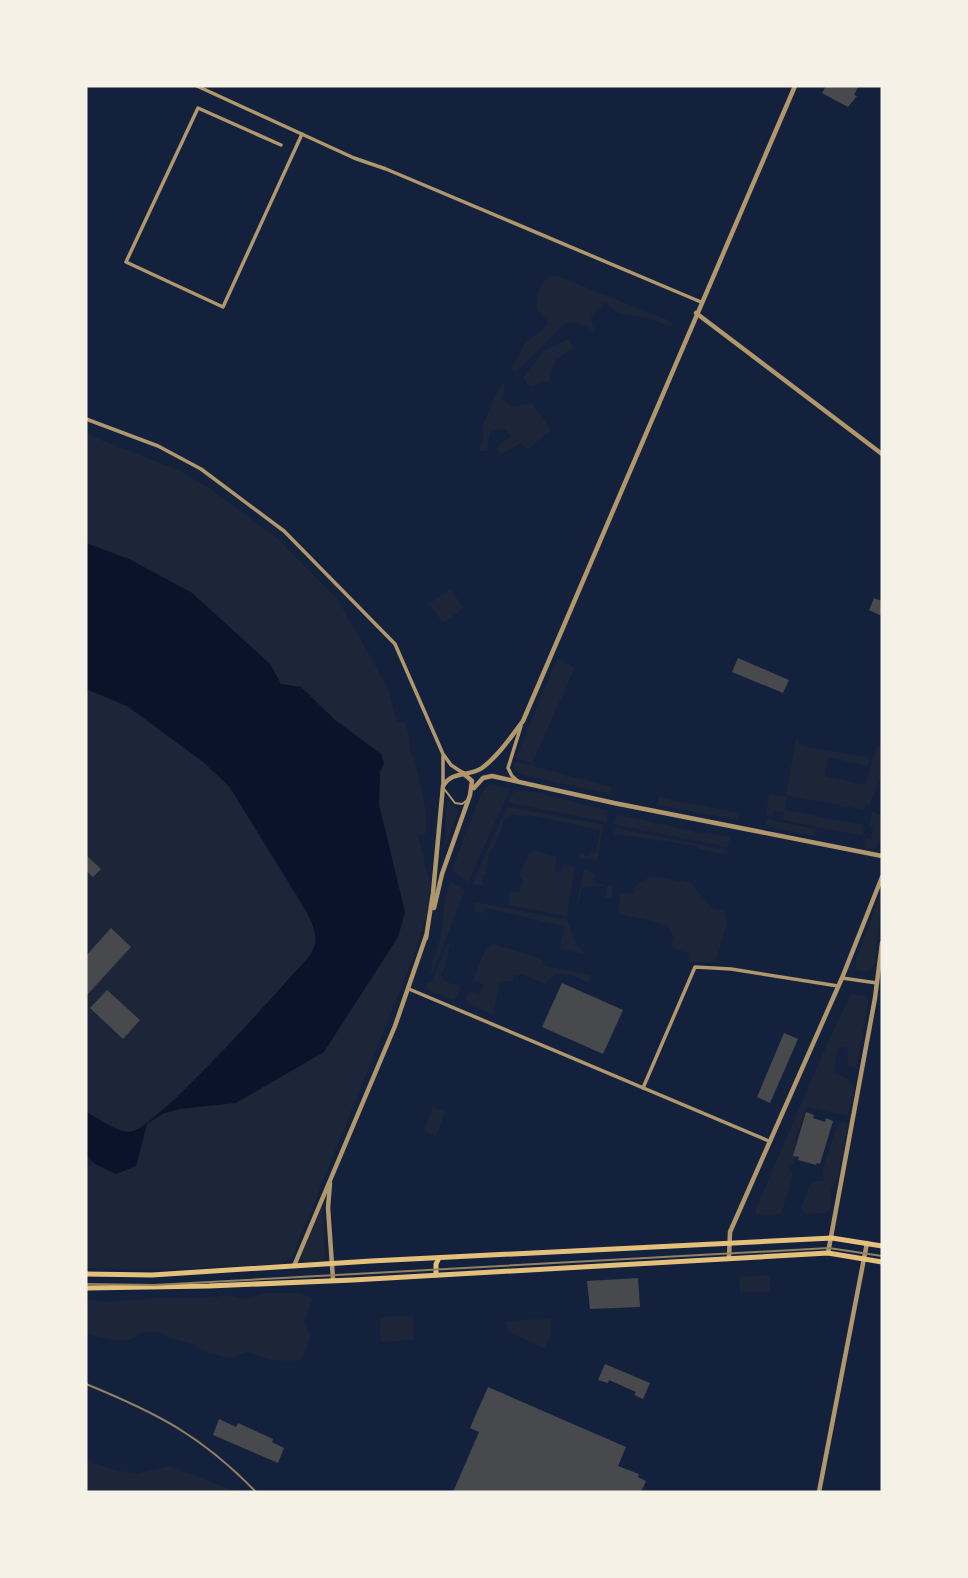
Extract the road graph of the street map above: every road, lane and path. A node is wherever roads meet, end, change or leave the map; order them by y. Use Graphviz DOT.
graph roads {
  1 [pos="197,86"];
  2 [pos="796,86"];
  3 [pos="302,134"];
  4 [pos="281,145"];
  5 [pos="701,302"];
  6 [pos="696,313"];
  7 [pos="86,419"];
  8 [pos="882,454"];
  9 [pos="523,721"];
  10 [pos="443,754"];
  11 [pos="463,773"];
  12 [pos="520,782"];
  13 [pos="443,786"];
  14 [pos="470,795"];
  15 [pos="882,856"];
  16 [pos="882,877"];
  17 [pos="426,938"];
  18 [pos="882,943"];
  19 [pos="842,978"];
  20 [pos="877,983"];
  21 [pos="838,986"];
  22 [pos="409,989"];
  23 [pos="876,994"];
  24 [pos="882,995"];
  25 [pos="643,1088"];
  26 [pos="769,1141"];
  27 [pos="331,1179"];
  28 [pos="832,1238"];
  29 [pos="729,1242"];
  30 [pos="867,1243"];
  31 [pos="882,1246"];
  32 [pos="828,1253"];
  33 [pos="439,1258"];
  34 [pos="729,1258"];
  35 [pos="864,1258"];
  36 [pos="882,1262"];
  37 [pos="333,1264"];
  38 [pos="294,1267"];
  39 [pos="86,1274"];
  40 [pos="436,1275"];
  41 [pos="333,1279"];
  42 [pos="86,1288"];
  43 [pos="819,1492"];
  1 -- 3 [label="street"];
  2 -- 5 [label="street"];
  3 -- 4 [label="street"];
  3 -- 5 [label="street"];
  5 -- 6 [label="street"];
  6 -- 8 [label="street"];
  6 -- 9 [label="street"];
  7 -- 10 [label="street"];
  9 -- 11 [label="street"];
  9 -- 12 [label="street"];
  10 -- 11 [label="street"];
  10 -- 13 [label="street"];
  11 -- 13 [label="street"];
  11 -- 14 [label="street"];
  12 -- 14 [label="street"];
  12 -- 15 [label="street"];
  13 -- 14 [label="lane"];
  13 -- 17 [label="street"];
  14 -- 17 [label="street"];
  16 -- 19 [label="street"];
  17 -- 22 [label="street"];
  18 -- 20 [label="street"];
  19 -- 20 [label="street"];
  19 -- 21 [label="street"];
  20 -- 23 [label="street"];
  21 -- 25 [label="street"];
  21 -- 26 [label="street"];
  22 -- 25 [label="street"];
  22 -- 27 [label="street"];
  23 -- 24 [label="street"];
  23 -- 28 [label="street"];
  25 -- 26 [label="street"];
  26 -- 29 [label="street"];
  27 -- 37 [label="street"];
  27 -- 38 [label="street"];
  28 -- 29 [label="main road"];
  28 -- 30 [label="main road"];
  28 -- 32 [label="street"];
  29 -- 33 [label="main road"];
  29 -- 34 [label="street"];
  30 -- 31 [label="main road"];
  30 -- 35 [label="street"];
  32 -- 34 [label="main road"];
  32 -- 35 [label="main road"];
  33 -- 37 [label="main road"];
  33 -- 40 [label="main road"];
  34 -- 40 [label="main road"];
  35 -- 36 [label="main road"];
  35 -- 43 [label="street"];
  37 -- 38 [label="main road"];
  37 -- 41 [label="street"];
  38 -- 39 [label="main road"];
  40 -- 41 [label="main road"];
  41 -- 42 [label="main road"];
}
